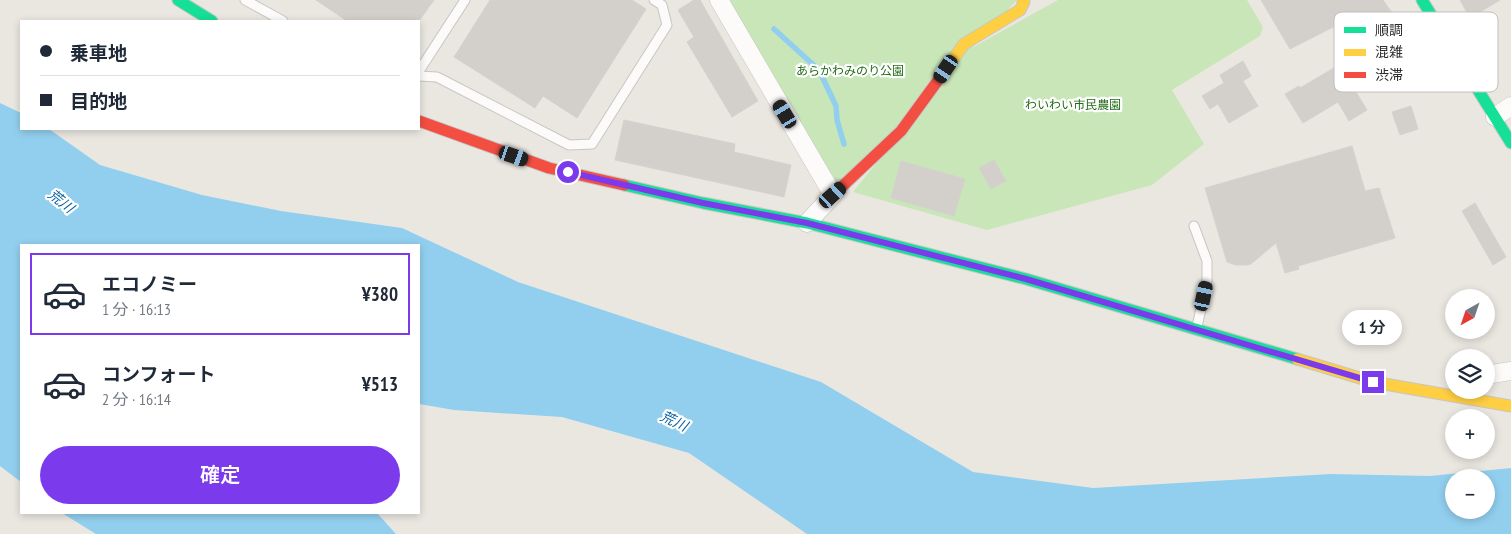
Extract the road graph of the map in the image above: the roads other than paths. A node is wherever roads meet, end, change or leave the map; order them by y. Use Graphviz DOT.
graph roads {
  1 [pos="178,0"];
  2 [pos="245,0"];
  3 [pos="465,0"];
  4 [pos="654,0"];
  5 [pos="719,0"];
  6 [pos="1038,0"];
  7 [pos="1422,0"];
  8 [pos="1021,5"];
  9 [pos="1430,12"];
  10 [pos="210,20"];
  11 [pos="281,20"];
  12 [pos="420,69"];
  13 [pos="420,76"];
  14 [pos="1480,92"];
  15 [pos="1511,106"];
  16 [pos="1495,116"];
  17 [pos="420,121"];
  18 [pos="1511,143"];
  19 [pos="833,195"];
  20 [pos="807,223"];
  21 [pos="1194,226"];
  22 [pos="1197,330"];
  23 [pos="1511,371"];
  24 [pos="1495,374"];
  25 [pos="1445,385"];
  26 [pos="1427,392"];
  27 [pos="1511,406"];
  1 -- 10 [label="street"];
  2 -- 11 [label="lane"];
  3 -- 12 [label="lane"];
  4 -- 13 [label="lane"];
  5 -- 19 [label="street"];
  6 -- 8 [label="street"];
  7 -- 9 [label="street"];
  8 -- 19 [label="street"];
  14 -- 16 [label="street"];
  15 -- 16 [label="street"];
  16 -- 18 [label="street"];
  17 -- 20 [label="street"];
  19 -- 20 [label="street"];
  20 -- 22 [label="street"];
  21 -- 22 [label="lane"];
  22 -- 26 [label="street"];
  23 -- 24 [label="street"];
  25 -- 26 [label="street"];
  26 -- 27 [label="street"];
}
